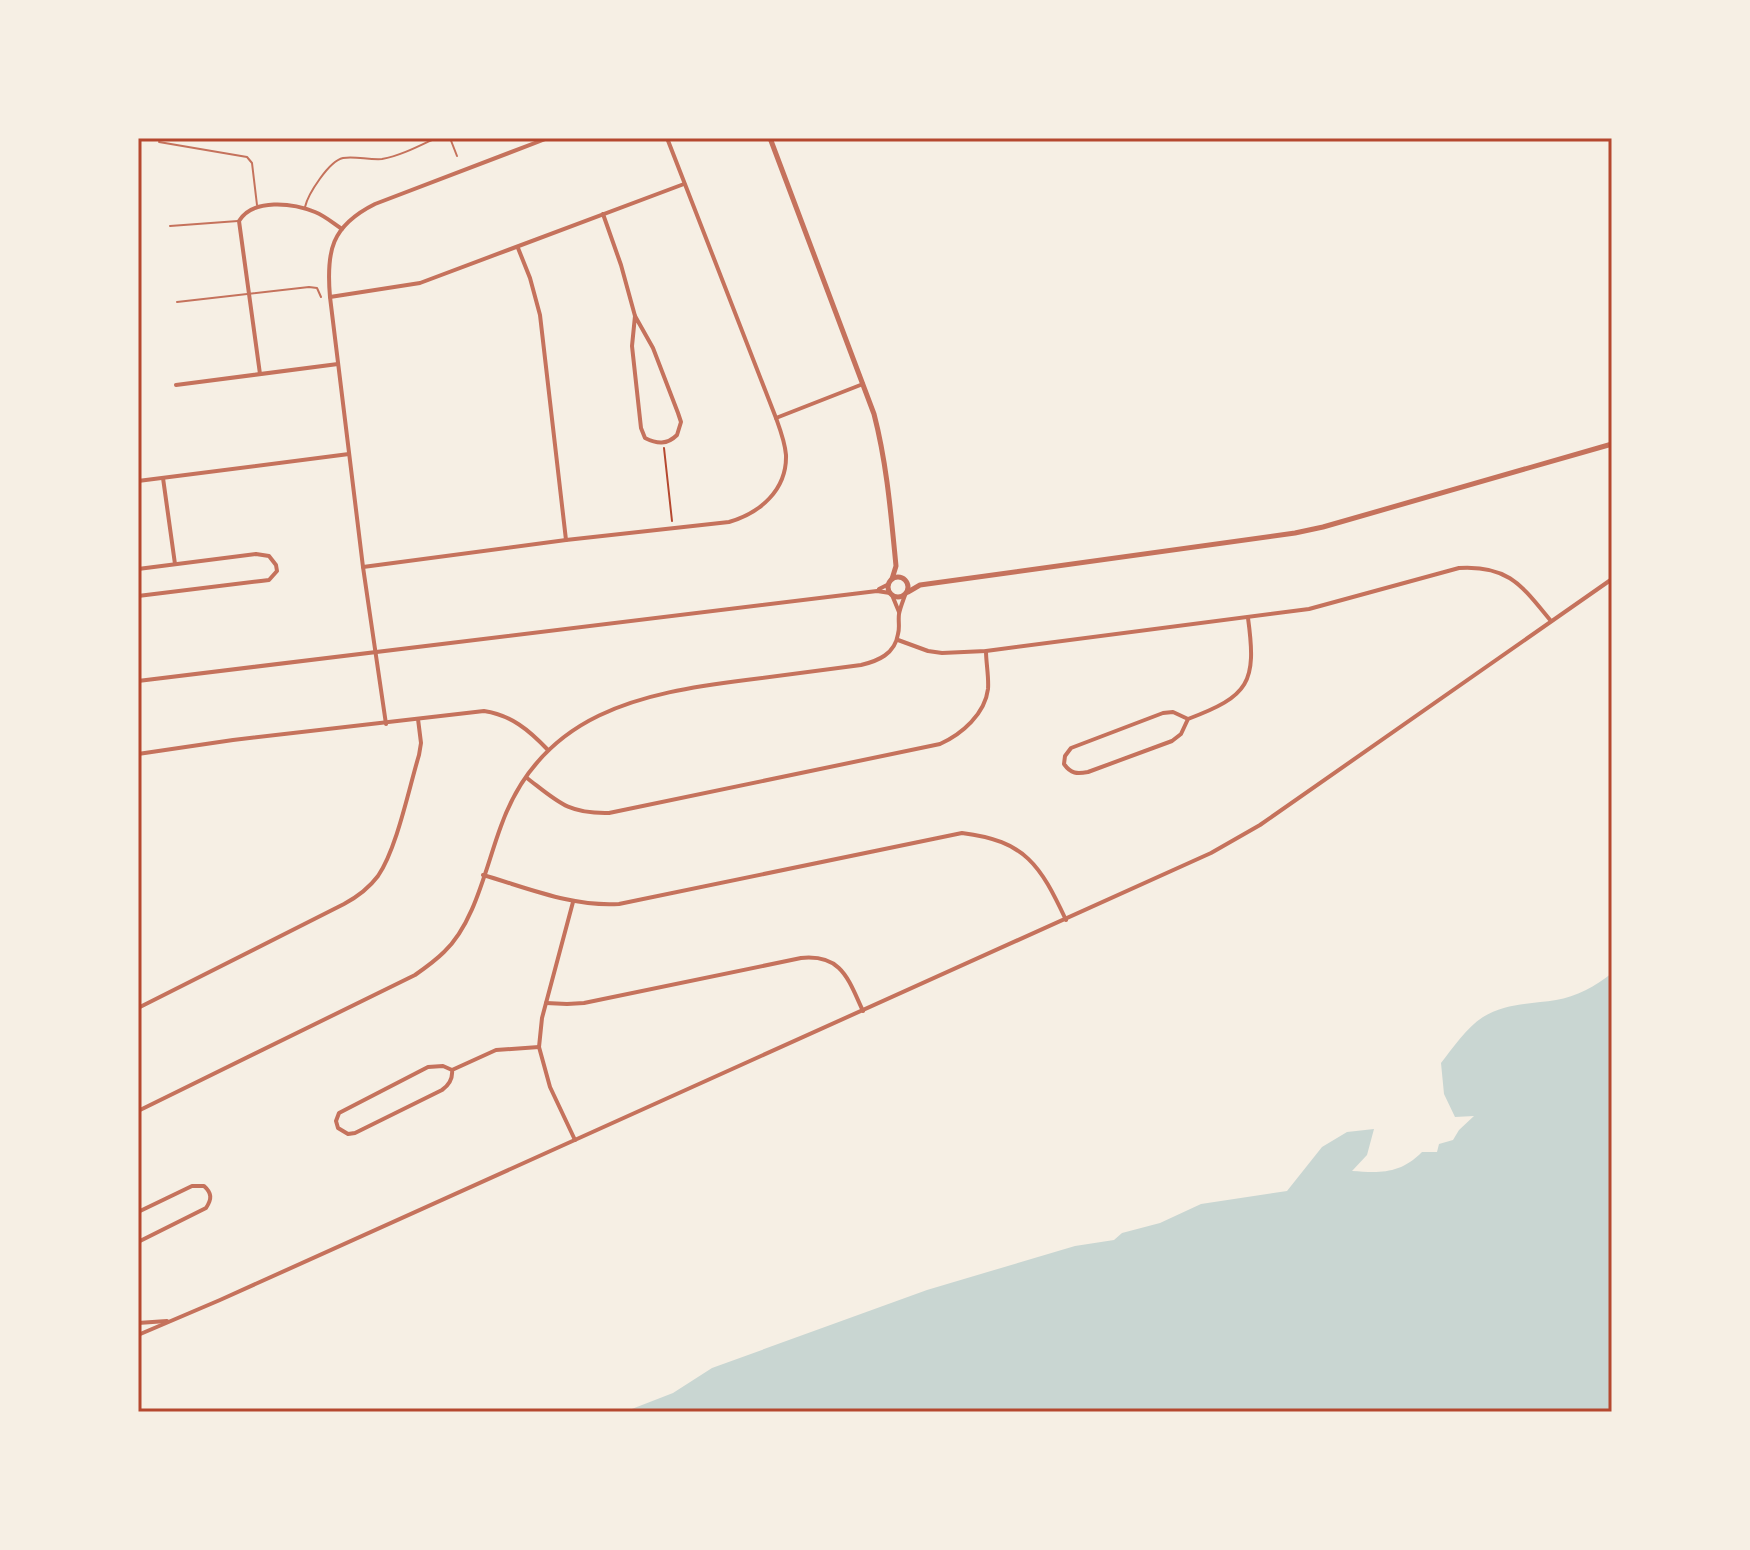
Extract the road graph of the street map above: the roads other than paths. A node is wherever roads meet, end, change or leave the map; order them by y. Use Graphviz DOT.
graph roads {
  1 [pos="436,138"];
  2 [pos="450,138"];
  3 [pos="548,138"];
  4 [pos="667,138"];
  5 [pos="770,138"];
  6 [pos="159,142"];
  7 [pos="457,156"];
  8 [pos="684,184"];
  9 [pos="258,206"];
  10 [pos="305,209"];
  11 [pos="603,214"];
  12 [pos="239,221"];
  13 [pos="170,226"];
  14 [pos="342,229"];
  15 [pos="518,248"];
  16 [pos="248,295"];
  17 [pos="321,297"];
  18 [pos="330,297"];
  19 [pos="177,302"];
  20 [pos="635,316"];
  21 [pos="338,364"];
  22 [pos="260,374"];
  23 [pos="863,384"];
  24 [pos="176,385"];
  25 [pos="776,418"];
  26 [pos="1612,444"];
  27 [pos="349,454"];
  28 [pos="163,478"];
  29 [pos="138,481"];
  30 [pos="566,540"];
  31 [pos="175,564"];
  32 [pos="896,566"];
  33 [pos="363,567"];
  34 [pos="138,569"];
  35 [pos="1612,579"];
  36 [pos="905,580"];
  37 [pos="890,581"];
  38 [pos="920,585"];
  39 [pos="877,591"];
  40 [pos="891,594"];
  41 [pos="906,594"];
  42 [pos="138,596"];
  43 [pos="899,614"];
  44 [pos="1248,618"];
  45 [pos="1551,621"];
  46 [pos="898,640"];
  47 [pos="375,651"];
  48 [pos="986,651"];
  49 [pos="138,681"];
  50 [pos="418,719"];
  51 [pos="1188,719"];
  52 [pos="386,724"];
  53 [pos="548,750"];
  54 [pos="138,754"];
  55 [pos="526,778"];
  56 [pos="483,875"];
  57 [pos="573,902"];
  58 [pos="1066,920"];
  59 [pos="546,1003"];
  60 [pos="138,1008"];
  61 [pos="863,1011"];
  62 [pos="539,1047"];
  63 [pos="452,1070"];
  64 [pos="138,1111"];
  65 [pos="575,1140"];
  66 [pos="138,1212"];
  67 [pos="138,1242"];
  68 [pos="172,1320"];
  69 [pos="138,1323"];
  70 [pos="138,1335"];
  1 -- 10 [label="lane"];
  2 -- 7 [label="lane"];
  3 -- 14 [label="street"];
  4 -- 8 [label="street"];
  5 -- 23 [label="street"];
  6 -- 9 [label="lane"];
  8 -- 11 [label="street"];
  8 -- 25 [label="street"];
  9 -- 10 [label="street"];
  9 -- 12 [label="street"];
  10 -- 14 [label="street"];
  11 -- 15 [label="street"];
  11 -- 20 [label="street"];
  12 -- 13 [label="lane"];
  12 -- 16 [label="street"];
  14 -- 18 [label="street"];
  15 -- 18 [label="street"];
  15 -- 30 [label="street"];
  16 -- 17 [label="lane"];
  16 -- 19 [label="lane"];
  16 -- 22 [label="street"];
  18 -- 21 [label="street"];
  20 -- 20 [label="street"];
  21 -- 22 [label="street"];
  21 -- 27 [label="street"];
  22 -- 24 [label="street"];
  23 -- 25 [label="street"];
  23 -- 32 [label="street"];
  25 -- 30 [label="street"];
  26 -- 38 [label="street"];
  27 -- 28 [label="street"];
  27 -- 33 [label="street"];
  28 -- 29 [label="street"];
  28 -- 31 [label="street"];
  30 -- 33 [label="street"];
  31 -- 34 [label="street"];
  31 -- 42 [label="street"];
  32 -- 36 [label="street"];
  32 -- 37 [label="street"];
  33 -- 47 [label="street"];
  35 -- 45 [label="street"];
  36 -- 37 [label="street"];
  36 -- 38 [label="street"];
  36 -- 41 [label="street"];
  37 -- 39 [label="street"];
  37 -- 40 [label="street"];
  38 -- 41 [label="street"];
  39 -- 40 [label="street"];
  39 -- 47 [label="street"];
  40 -- 41 [label="street"];
  40 -- 43 [label="street"];
  41 -- 43 [label="street"];
  43 -- 46 [label="street"];
  44 -- 45 [label="street"];
  44 -- 48 [label="street"];
  44 -- 51 [label="street"];
  45 -- 58 [label="street"];
  46 -- 48 [label="street"];
  46 -- 53 [label="street"];
  47 -- 49 [label="street"];
  47 -- 52 [label="street"];
  48 -- 55 [label="street"];
  50 -- 52 [label="street"];
  50 -- 53 [label="street"];
  50 -- 60 [label="street"];
  51 -- 51 [label="street"];
  52 -- 54 [label="street"];
  53 -- 55 [label="street"];
  55 -- 56 [label="street"];
  56 -- 57 [label="street"];
  56 -- 64 [label="street"];
  57 -- 58 [label="street"];
  57 -- 59 [label="street"];
  58 -- 61 [label="street"];
  59 -- 61 [label="street"];
  59 -- 62 [label="street"];
  61 -- 65 [label="street"];
  62 -- 63 [label="street"];
  62 -- 65 [label="street"];
  63 -- 63 [label="street"];
  65 -- 68 [label="street"];
  66 -- 67 [label="street"];
  68 -- 69 [label="street"];
  68 -- 70 [label="street"];
}
